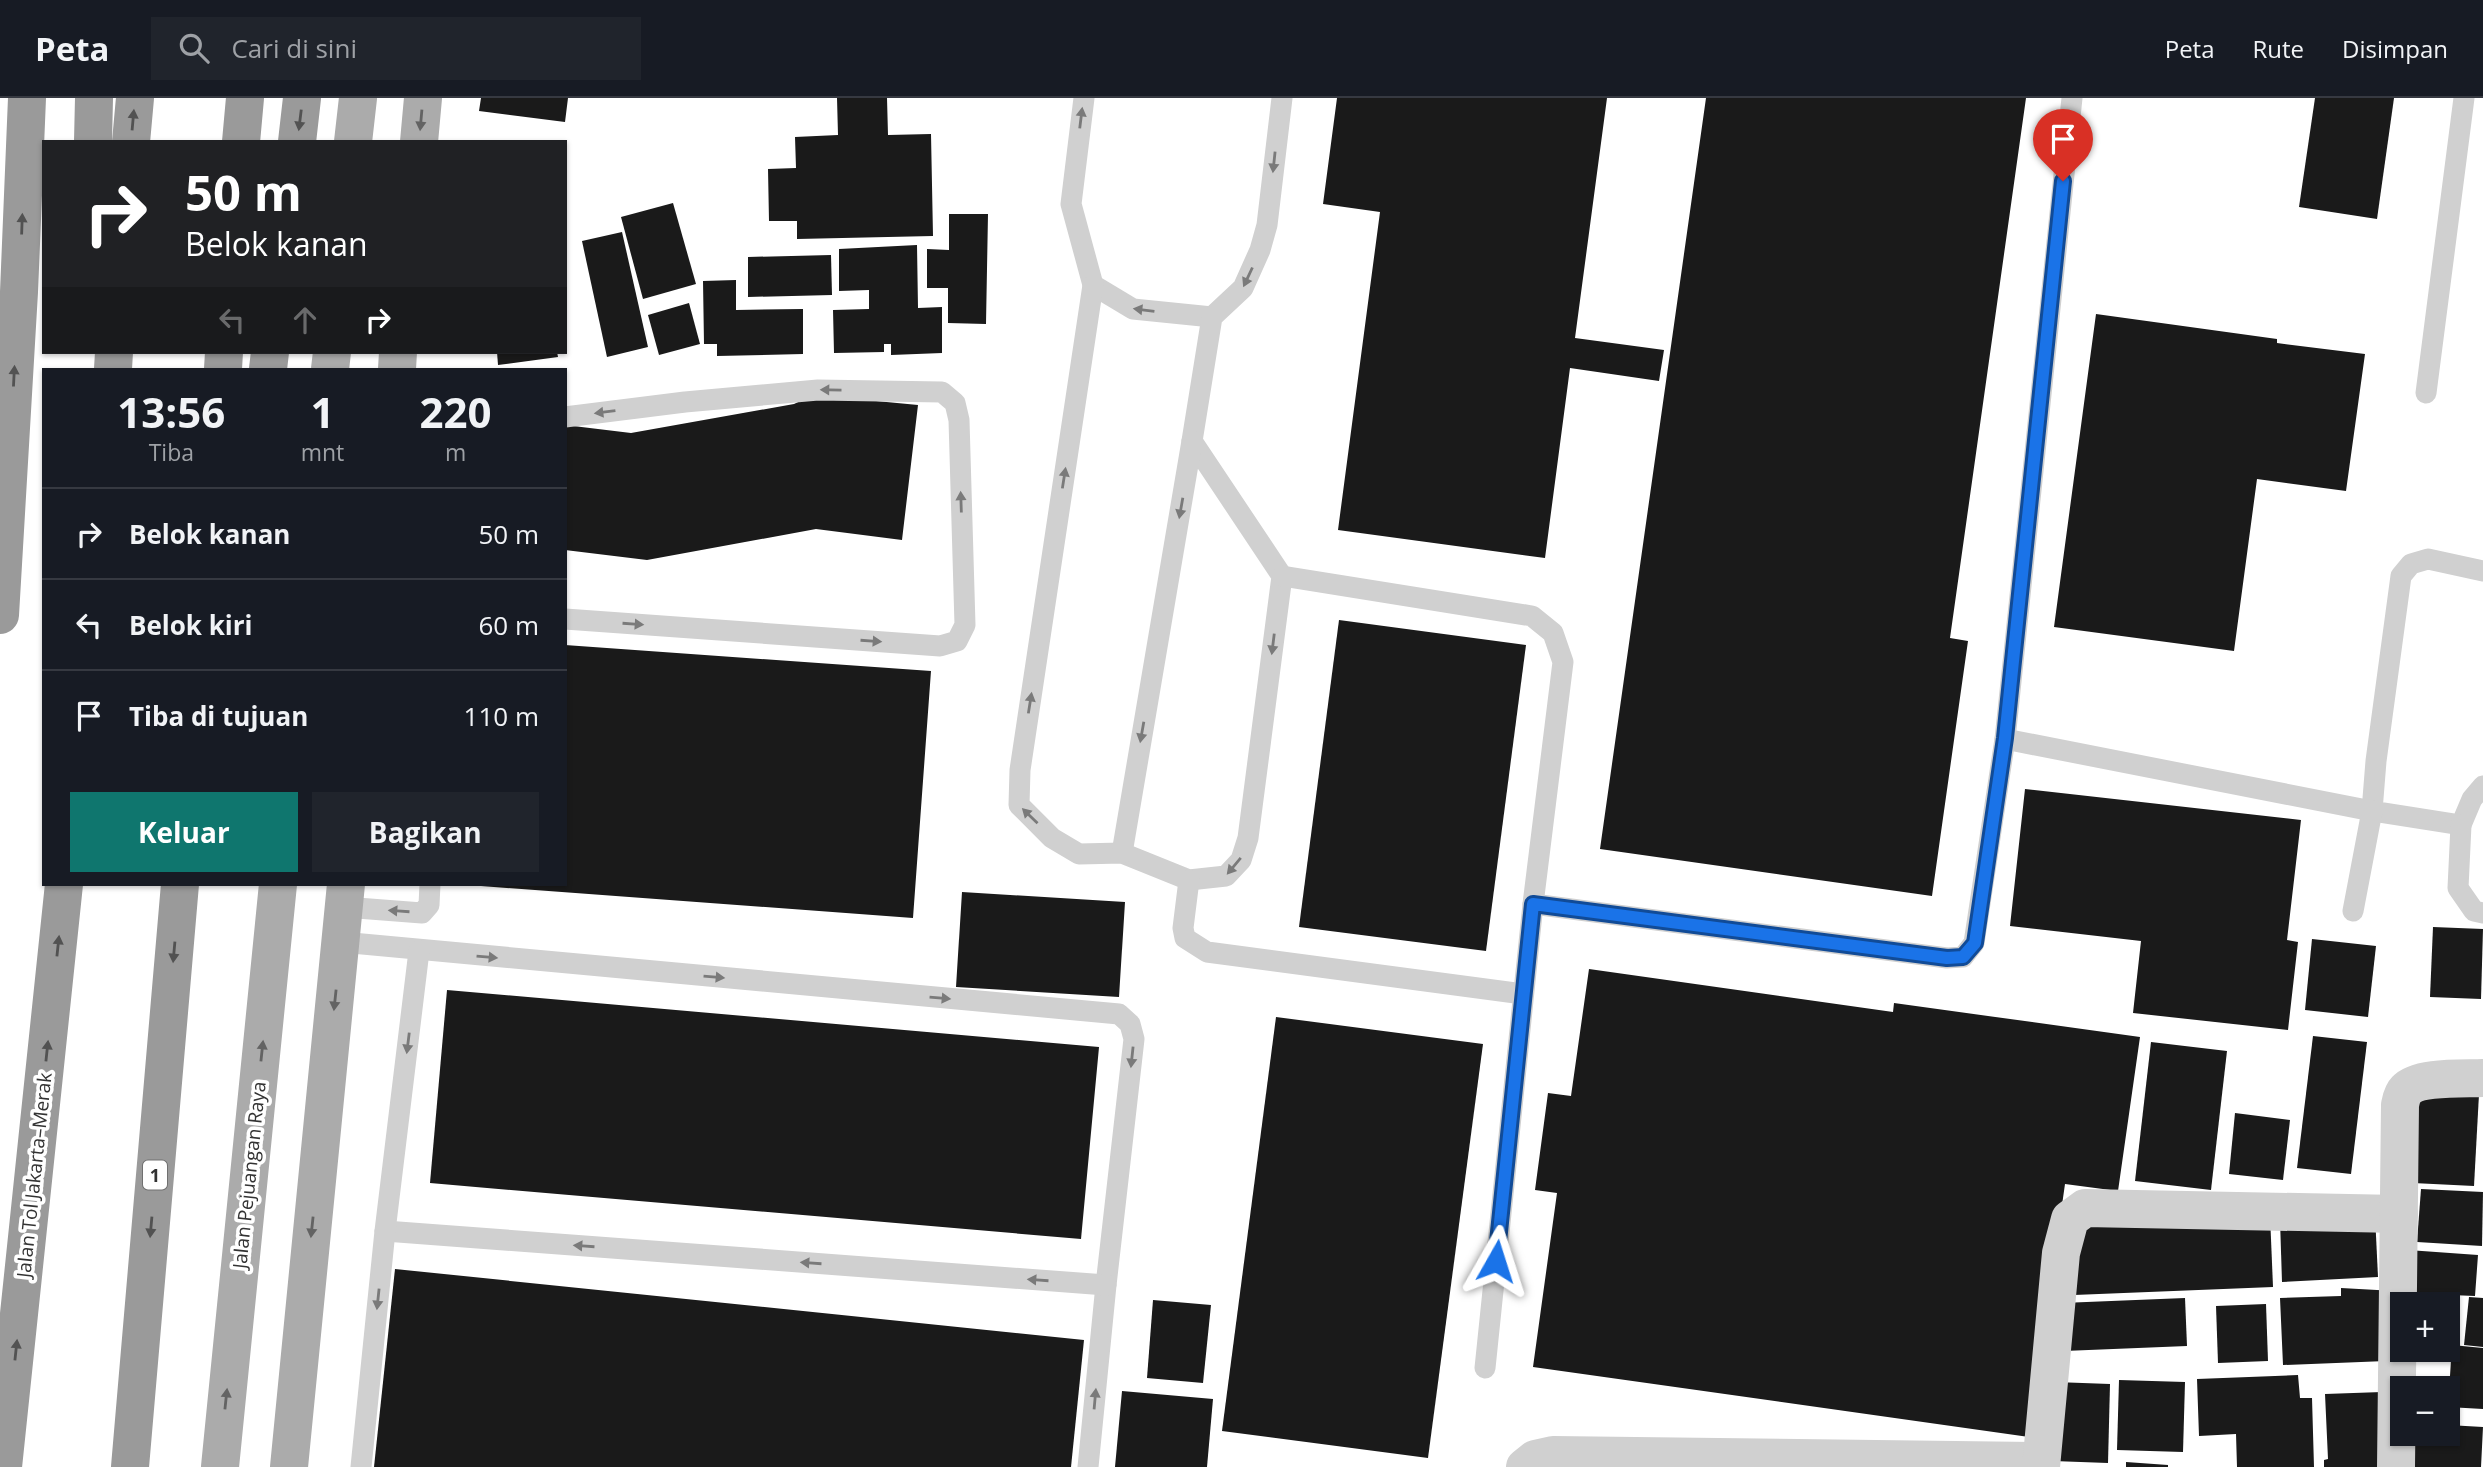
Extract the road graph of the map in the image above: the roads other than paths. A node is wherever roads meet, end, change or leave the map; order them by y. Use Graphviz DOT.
graph roads {
  1 [pos="27,98"];
  2 [pos="94,98"];
  3 [pos="135,98"];
  4 [pos="245,98"];
  5 [pos="302,98"];
  6 [pos="358,98"];
  7 [pos="423,98"];
  8 [pos="1084,98"];
  9 [pos="1282,98"];
  10 [pos="2072,98"];
  11 [pos="2464,98"];
  12 [pos="93,140"];
  13 [pos="131,140"];
  14 [pos="241,140"];
  15 [pos="297,140"];
  16 [pos="354,140"];
  17 [pos="419,140"];
  18 [pos="1093,285"];
  19 [pos="1212,317"];
  20 [pos="2426,393"];
  21 [pos="567,417"];
  22 [pos="1192,441"];
  23 [pos="2483,570"];
  24 [pos="1282,576"];
  25 [pos="0,615"];
  26 [pos="567,619"];
  27 [pos="2005,738"];
  28 [pos="2483,786"];
  29 [pos="2372,811"];
  30 [pos="2461,825"];
  31 [pos="1122,853"];
  32 [pos="1189,880"];
  33 [pos="64,886"];
  34 [pos="180,886"];
  35 [pos="278,886"];
  36 [pos="430,886"];
  37 [pos="1533,904"];
  38 [pos="344,911"];
  39 [pos="2353,911"];
  40 [pos="2483,913"];
  41 [pos="419,951"];
  42 [pos="1523,995"];
  43 [pos="2483,1078"];
  44 [pos="2399,1213"];
  45 [pos="385,1231"];
  46 [pos="1106,1285"];
  47 [pos="1486,1368"];
  48 [pos="2041,1464"];
  49 [pos="4,1467"];
  50 [pos="130,1467"];
  51 [pos="219,1467"];
  52 [pos="289,1467"];
  53 [pos="361,1467"];
  54 [pos="1088,1467"];
  55 [pos="1525,1467"];
  56 [pos="2396,1467"];
  25 -- 1 [label="highway, one-way"];
  2 -- 12 [label="highway"];
  13 -- 3 [label="highway, one-way"];
  4 -- 14 [label="highway"];
  5 -- 15 [label="highway, one-way"];
  6 -- 16 [label="main road"];
  7 -- 17 [label="main road, one-way"];
  18 -- 8 [label="lane, one-way"];
  9 -- 19 [label="lane, one-way"];
  10 -- 27 [label="lane"];
  11 -- 20 [label="lane"];
  19 -- 18 [label="lane, one-way"];
  31 -- 18 [label="lane, one-way"];
  19 -- 22 [label="lane"];
  26 -- 21 [label="lane, one-way"];
  22 -- 24 [label="lane"];
  22 -- 31 [label="lane, one-way"];
  23 -- 29 [label="lane"];
  24 -- 32 [label="lane, one-way"];
  24 -- 37 [label="lane"];
  27 -- 29 [label="lane"];
  27 -- 37 [label="lane"];
  28 -- 30 [label="lane"];
  29 -- 30 [label="lane"];
  29 -- 39 [label="lane"];
  30 -- 40 [label="lane"];
  31 -- 32 [label="lane"];
  32 -- 42 [label="lane"];
  49 -- 33 [label="highway, Jalan Tol Jakarta–Merak, one-way"];
  34 -- 50 [label="highway, 1, one-way"];
  51 -- 35 [label="main road, Jalan Pejuangan Raya, one-way"];
  36 -- 38 [label="lane, one-way"];
  37 -- 42 [label="lane"];
  38 -- 41 [label="lane"];
  38 -- 52 [label="main road, one-way"];
  41 -- 45 [label="lane, one-way"];
  41 -- 46 [label="lane, one-way"];
  42 -- 47 [label="lane"];
  43 -- 44 [label="street"];
  44 -- 48 [label="street"];
  44 -- 56 [label="street"];
  46 -- 45 [label="lane, one-way"];
  45 -- 53 [label="lane, one-way"];
  54 -- 46 [label="lane, one-way"];
  48 -- 55 [label="street"];
}
